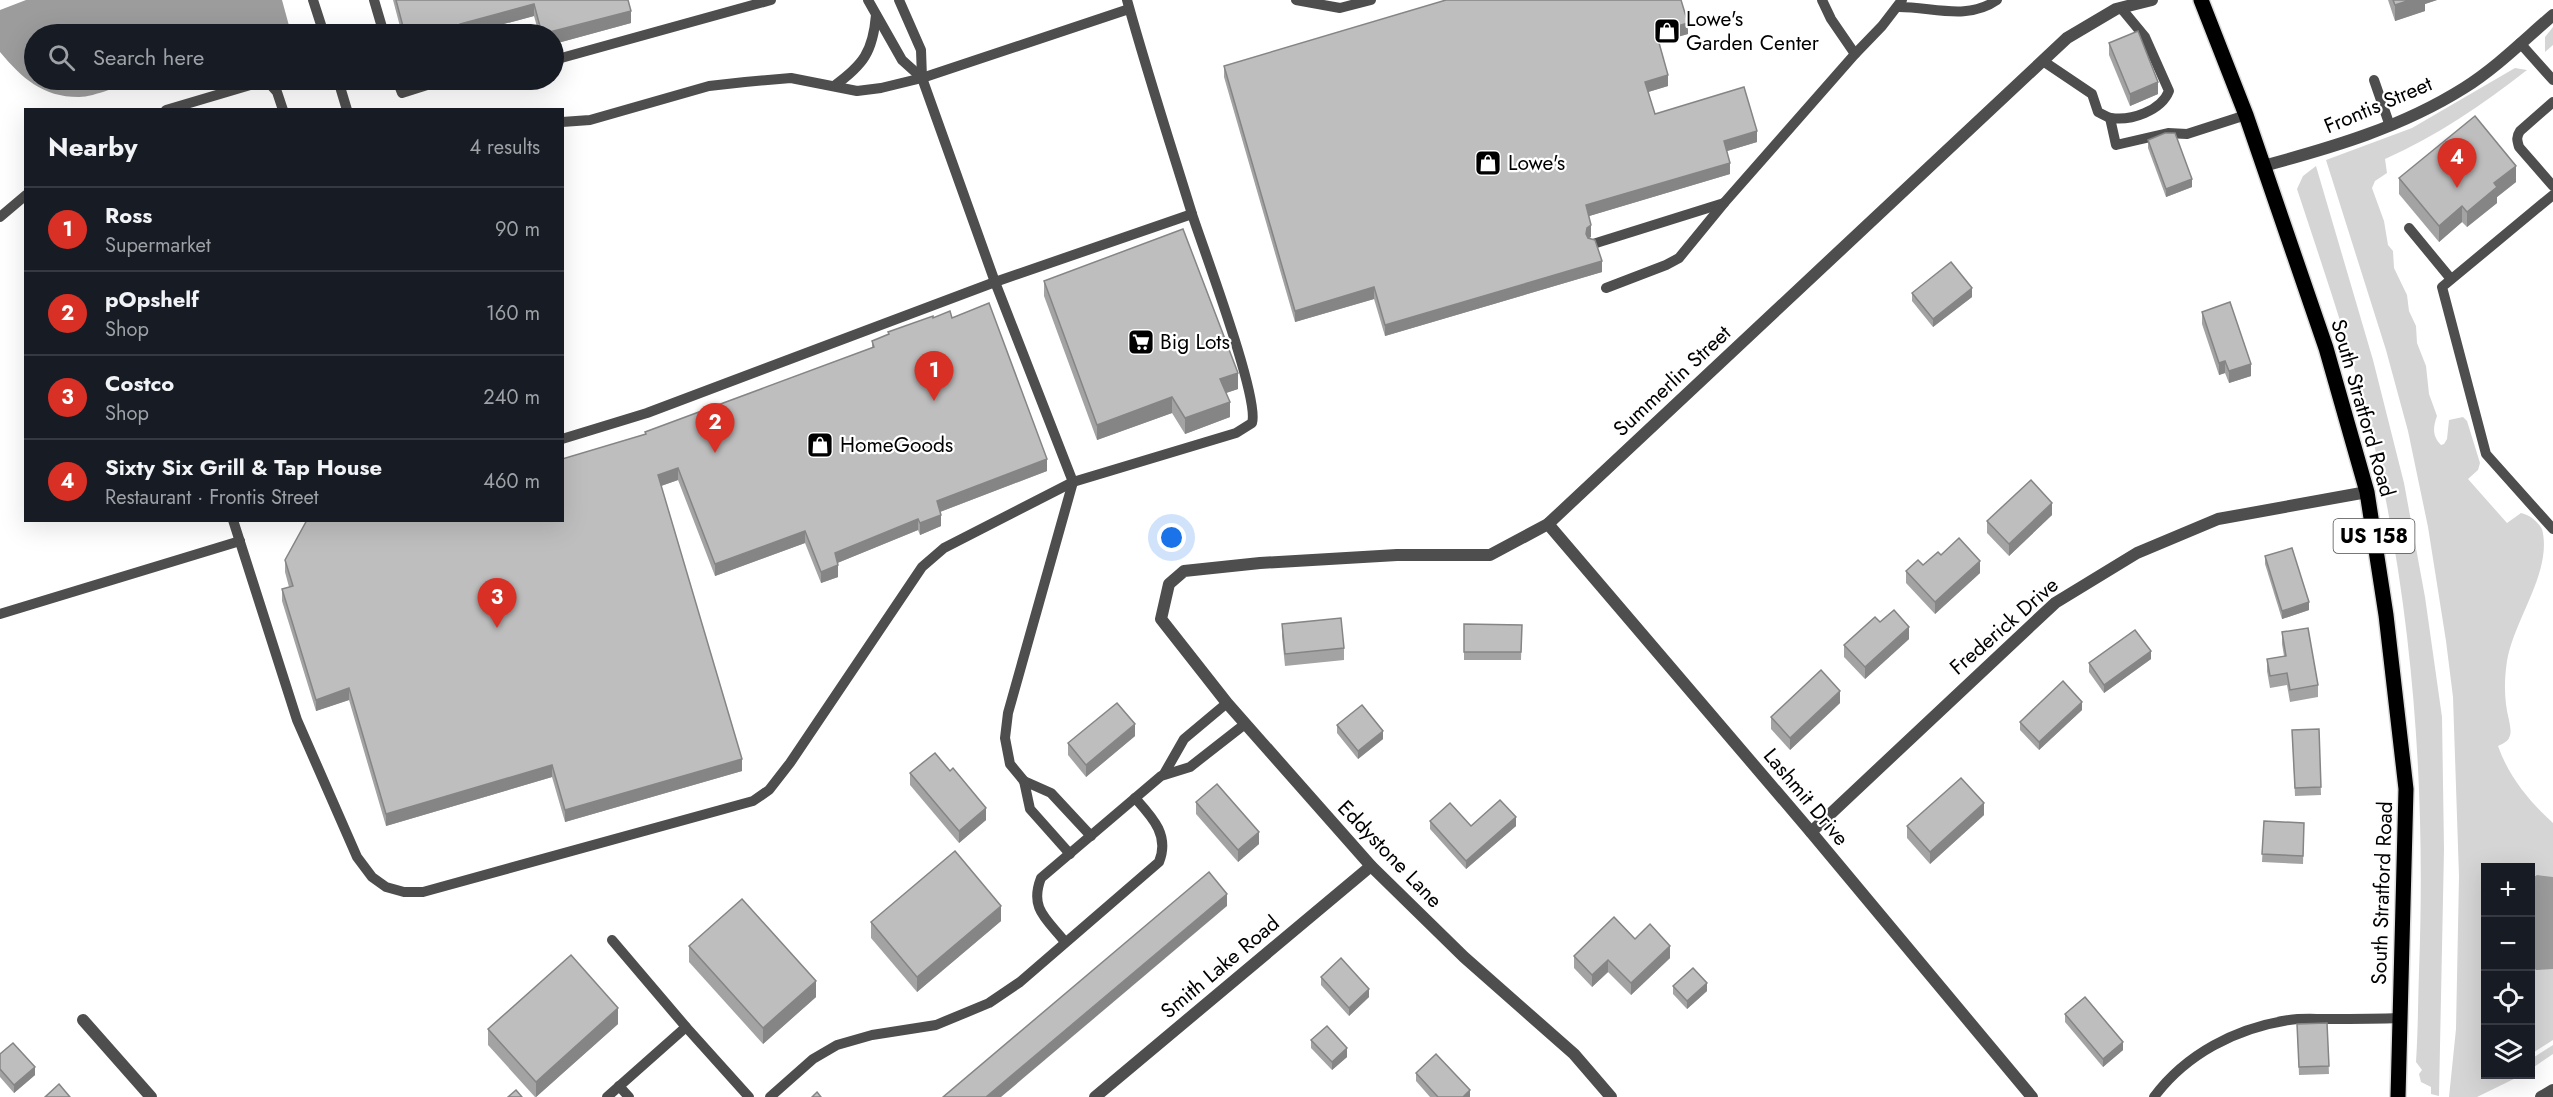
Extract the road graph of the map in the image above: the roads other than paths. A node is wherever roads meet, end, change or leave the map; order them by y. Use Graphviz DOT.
graph roads {
  1 [pos="313,0"];
  2 [pos="374,0"];
  3 [pos="771,0"];
  4 [pos="868,0"];
  5 [pos="899,0"];
  6 [pos="1296,0"];
  7 [pos="1371,0"];
  8 [pos="1822,0"];
  9 [pos="1997,0"];
  10 [pos="2152,0"];
  11 [pos="2201,0"];
  12 [pos="1900,3"];
  13 [pos="1128,5"];
  14 [pos="2121,8"];
  15 [pos="876,15"];
  16 [pos="2553,15"];
  17 [pos="321,24"];
  18 [pos="381,24"];
  19 [pos="2520,43"];
  20 [pos="1855,54"];
  21 [pos="564,57"];
  22 [pos="2043,61"];
  23 [pos="922,78"];
  24 [pos="2374,80"];
  25 [pos="2553,80"];
  26 [pos="834,86"];
  27 [pos="233,90"];
  28 [pos="275,90"];
  29 [pos="341,90"];
  30 [pos="2553,102"];
  31 [pos="173,108"];
  32 [pos="282,108"];
  33 [pos="346,108"];
  34 [pos="2246,115"];
  35 [pos="2110,118"];
  36 [pos="564,122"];
  37 [pos="2390,126"];
  38 [pos="2264,166"];
  39 [pos="2553,186"];
  40 [pos="2553,195"];
  41 [pos="24,197"];
  42 [pos="1724,203"];
  43 [pos="1192,214"];
  44 [pos="0,218"];
  45 [pos="2409,228"];
  46 [pos="1593,244"];
  47 [pos="2451,279"];
  48 [pos="995,282"];
  49 [pos="1606,288"];
  50 [pos="564,438"];
  51 [pos="1073,482"];
  52 [pos="2367,492"];
  53 [pos="234,522"];
  54 [pos="1548,524"];
  55 [pos="2553,529"];
  56 [pos="240,541"];
  57 [pos="0,614"];
  58 [pos="1161,619"];
  59 [pos="1227,704"];
  60 [pos="1245,724"];
  61 [pos="1164,774"];
  62 [pos="1024,781"];
  63 [pos="1135,798"];
  64 [pos="1811,832"];
  65 [pos="1091,836"];
  66 [pos="1070,854"];
  67 [pos="1371,866"];
  68 [pos="612,940"];
  69 [pos="1065,942"];
  70 [pos="2400,1018"];
  71 [pos="83,1020"];
  72 [pos="686,1028"];
  73 [pos="619,1086"];
  74 [pos="2553,1090"];
  75 [pos="151,1097"];
  76 [pos="607,1097"];
  77 [pos="629,1097"];
  78 [pos="749,1097"];
  79 [pos="770,1097"];
  80 [pos="1095,1097"];
  81 [pos="1611,1097"];
  82 [pos="2032,1097"];
  83 [pos="2154,1097"];
  84 [pos="2398,1097"];
  85 [pos="2541,1097"];
  1 -- 17 [label="lane"];
  2 -- 18 [label="lane"];
  3 -- 21 [label="lane"];
  4 -- 15 [label="lane"];
  5 -- 23 [label="lane"];
  6 -- 7 [label="lane"];
  8 -- 20 [label="lane"];
  9 -- 12 [label="lane"];
  10 -- 14 [label="street, Summerlin Street"];
  11 -- 34 [label="main road, South Stratford Road / US 158"];
  12 -- 20 [label="lane"];
  13 -- 23 [label="lane"];
  13 -- 43 [label="lane"];
  14 -- 22 [label="street, Summerlin Street"];
  14 -- 35 [label="lane"];
  15 -- 23 [label="lane"];
  15 -- 26 [label="lane"];
  16 -- 19 [label="street, Frontis Street"];
  19 -- 25 [label="lane"];
  19 -- 37 [label="street, Frontis Street"];
  20 -- 42 [label="lane"];
  22 -- 35 [label="lane"];
  22 -- 54 [label="street, Summerlin Street"];
  23 -- 26 [label="lane"];
  23 -- 48 [label="lane"];
  24 -- 37 [label="lane"];
  26 -- 36 [label="lane"];
  27 -- 31 [label="lane"];
  28 -- 32 [label="lane"];
  29 -- 33 [label="lane"];
  30 -- 39 [label="lane"];
  34 -- 35 [label="lane"];
  34 -- 38 [label="main road, South Stratford Road / US 158"];
  37 -- 38 [label="street, Frontis Street"];
  38 -- 52 [label="main road, South Stratford Road / US 158"];
  40 -- 47 [label="lane"];
  41 -- 44 [label="lane"];
  42 -- 46 [label="lane"];
  42 -- 49 [label="lane"];
  43 -- 48 [label="lane"];
  43 -- 51 [label="lane"];
  45 -- 47 [label="lane"];
  47 -- 55 [label="lane"];
  48 -- 50 [label="lane"];
  48 -- 51 [label="lane"];
  51 -- 56 [label="lane"];
  51 -- 62 [label="lane"];
  52 -- 64 [label="street, Frederick Drive"];
  52 -- 70 [label="main road, South Stratford Road / US 158"];
  53 -- 56 [label="lane"];
  54 -- 58 [label="street, Summerlin Street"];
  54 -- 64 [label="street, Lashmit Drive"];
  56 -- 57 [label="lane"];
  58 -- 59 [label="street, Eddystone Lane"];
  59 -- 60 [label="street, Eddystone Lane"];
  59 -- 61 [label="lane"];
  60 -- 61 [label="lane"];
  60 -- 67 [label="street, Eddystone Lane"];
  61 -- 63 [label="lane"];
  62 -- 65 [label="lane"];
  62 -- 66 [label="lane"];
  63 -- 65 [label="lane"];
  63 -- 69 [label="lane"];
  64 -- 82 [label="street, Lashmit Drive"];
  65 -- 66 [label="lane"];
  66 -- 69 [label="lane"];
  67 -- 80 [label="street, Smith Lake Road"];
  67 -- 81 [label="street, Eddystone Lane"];
  68 -- 72 [label="lane"];
  69 -- 79 [label="lane"];
  70 -- 83 [label="lane"];
  70 -- 84 [label="main road, South Stratford Road / US 158"];
  71 -- 75 [label="street"];
  72 -- 73 [label="lane"];
  72 -- 78 [label="lane"];
  73 -- 76 [label="lane"];
  73 -- 77 [label="lane"];
  74 -- 85 [label="street"];
}
